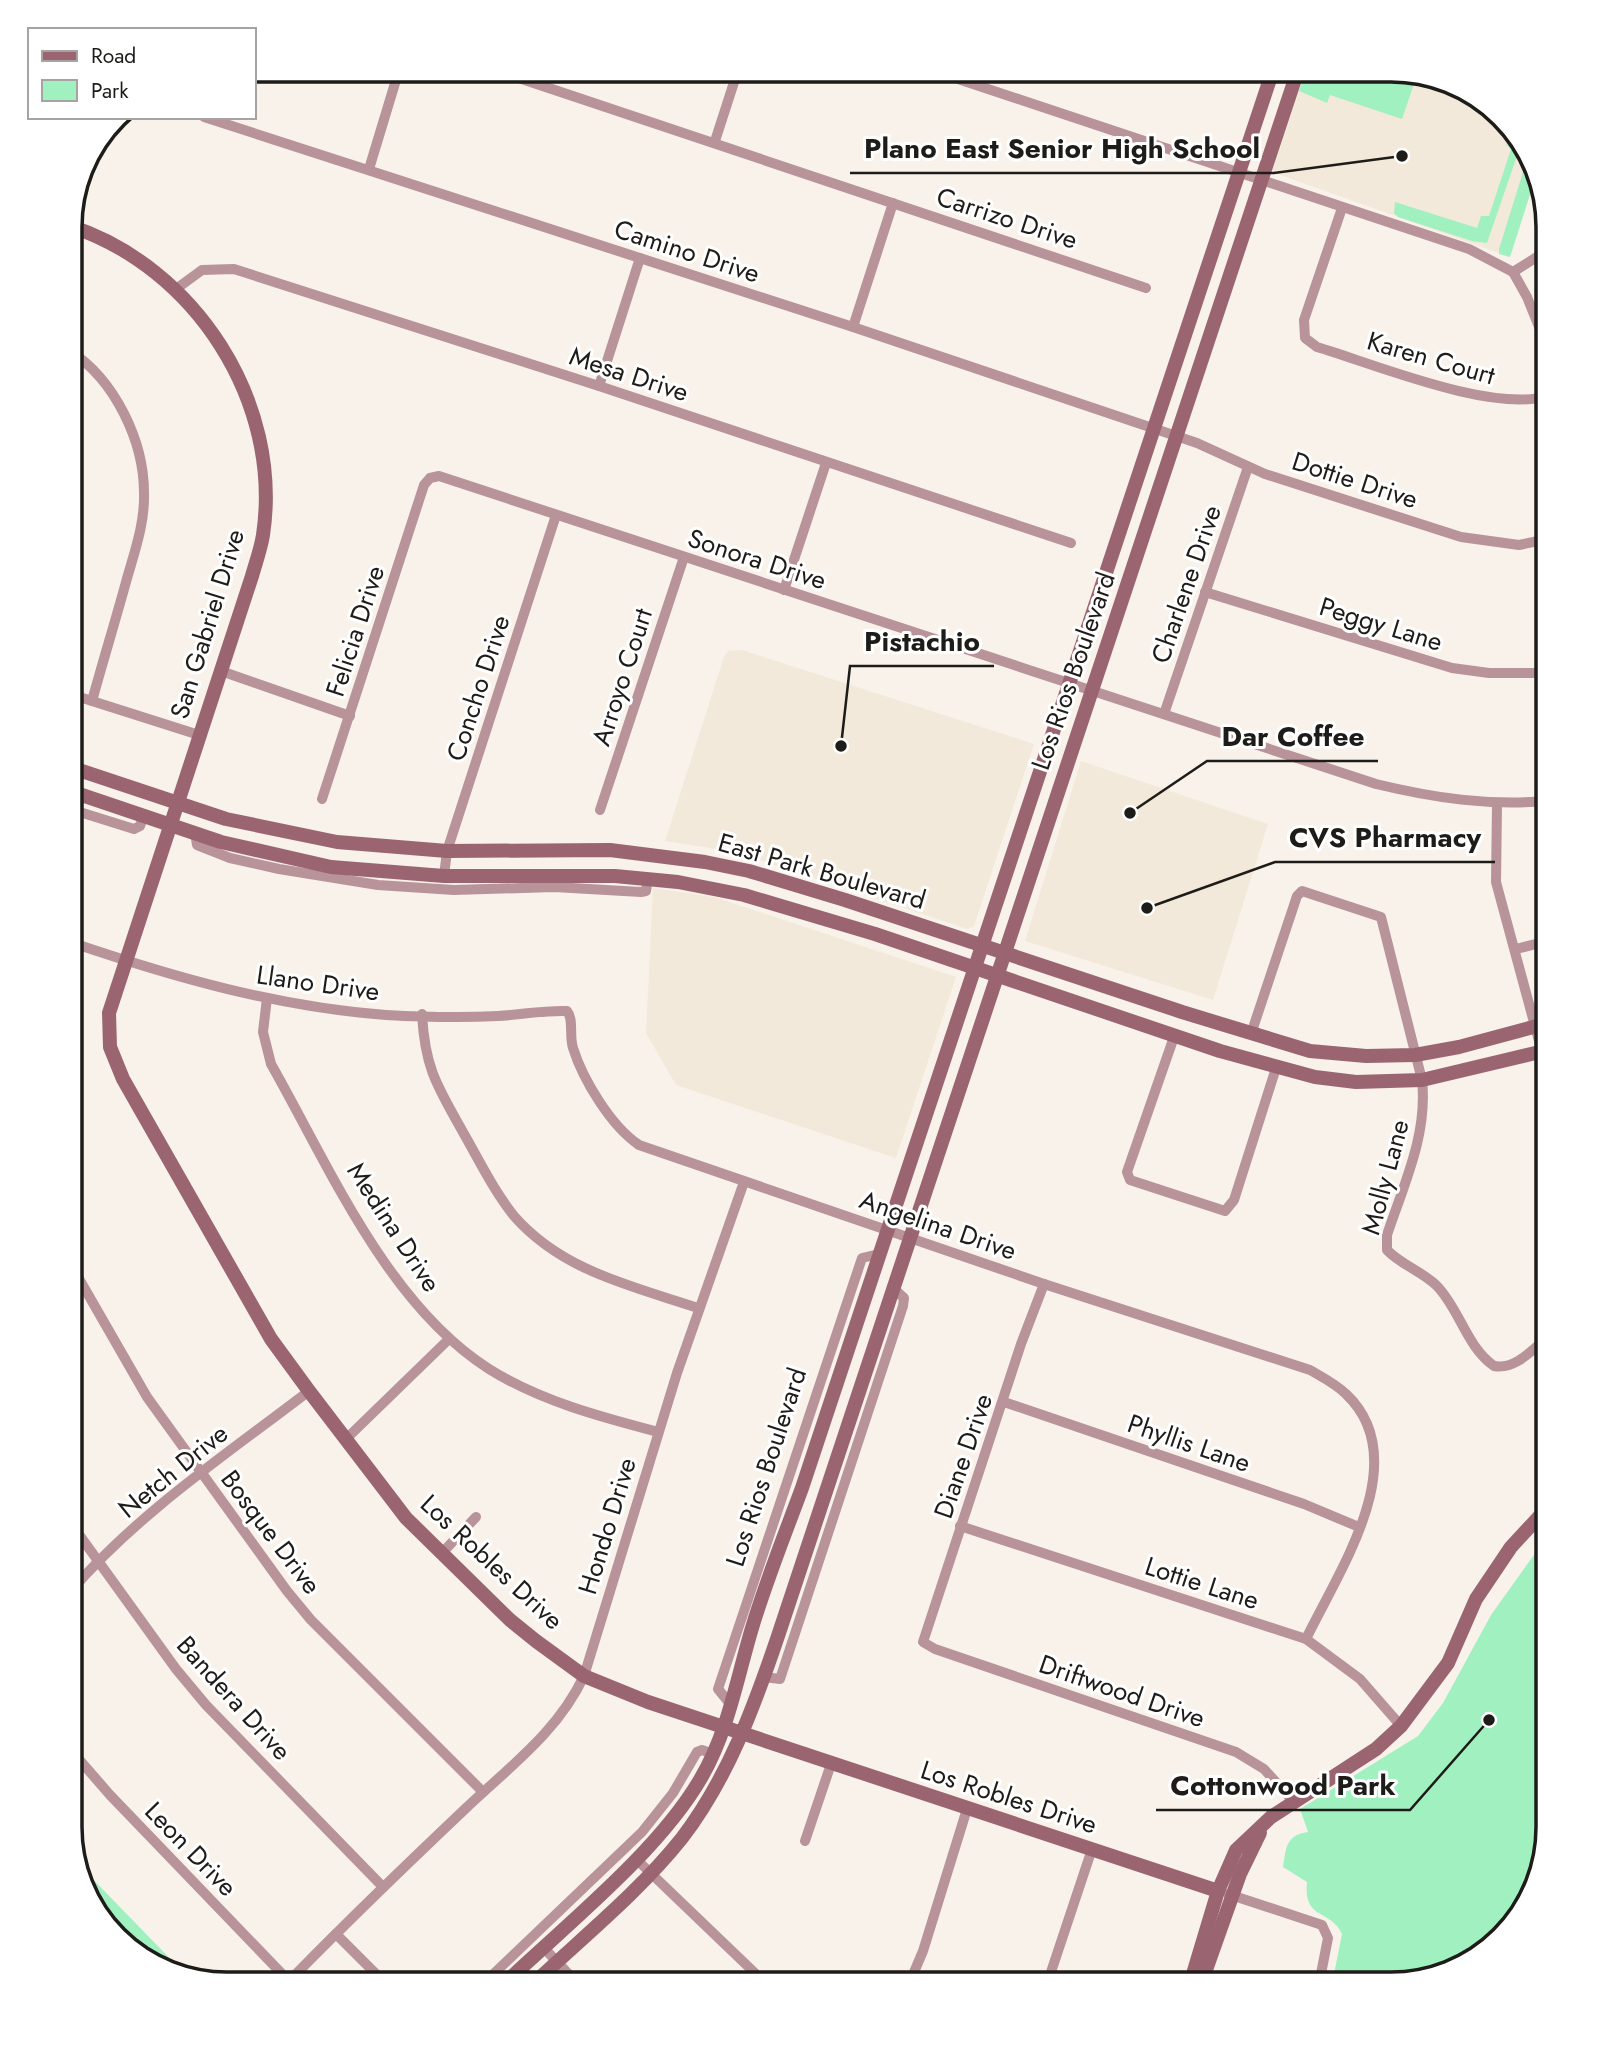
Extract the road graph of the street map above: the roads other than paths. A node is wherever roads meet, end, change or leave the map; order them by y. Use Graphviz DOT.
graph roads {
  1 [pos="395,82"];
  2 [pos="533,82"];
  3 [pos="734,82"];
  4 [pos="968,83"];
  5 [pos="1271,83"];
  6 [pos="1276,83"];
  7 [pos="1294,83"];
  8 [pos="1289,98"];
  9 [pos="210,119"];
  10 [pos="715,141"];
  11 [pos="369,169"];
  12 [pos="1239,174"];
  13 [pos="1262,181"];
  14 [pos="892,202"];
  15 [pos="1342,208"];
  16 [pos="83,232"];
  17 [pos="640,258"];
  18 [pos="1536,258"];
  19 [pos="1513,272"];
  20 [pos="1146,288"];
  21 [pos="176,289"];
  22 [pos="1536,319"];
  23 [pos="853,327"];
  24 [pos="83,361"];
  25 [pos="598,386"];
  26 [pos="1536,398"];
  27 [pos="1155,429"];
  28 [pos="1178,437"];
  29 [pos="826,463"];
  30 [pos="1248,467"];
  31 [pos="430,478"];
  32 [pos="556,515"];
  33 [pos="1536,541"];
  34 [pos="1071,543"];
  35 [pos="684,557"];
  36 [pos="785,590"];
  37 [pos="1205,592"];
  38 [pos="221,671"];
  39 [pos="1536,673"];
  40 [pos="1071,685"];
  41 [pos="1092,691"];
  42 [pos="83,698"];
  43 [pos="92,701"];
  44 [pos="1164,714"];
  45 [pos="350,716"];
  46 [pos="199,735"];
  47 [pos="83,770"];
  48 [pos="1033,792"];
  49 [pos="83,795"];
  50 [pos="322,799"];
  51 [pos="1056,800"];
  52 [pos="177,802"];
  53 [pos="1536,802"];
  54 [pos="1497,804"];
  55 [pos="600,810"];
  56 [pos="83,813"];
  57 [pos="144,815"];
  58 [pos="170,824"];
  59 [pos="195,833"];
  60 [pos="447,851"];
  61 [pos="749,871"];
  62 [pos="444,876"];
  63 [pos="648,878"];
  64 [pos="744,895"];
  65 [pos="1536,944"];
  66 [pos="83,946"];
  67 [pos="981,946"];
  68 [pos="1516,950"];
  69 [pos="1005,953"];
  70 [pos="125,960"];
  71 [pos="974,968"];
  72 [pos="997,976"];
  73 [pos="267,998"];
  74 [pos="1536,1008"];
  75 [pos="567,1011"];
  76 [pos="1182,1013"];
  77 [pos="422,1014"];
  78 [pos="1536,1027"];
  79 [pos="1175,1034"];
  80 [pos="1251,1034"];
  81 [pos="1536,1053"];
  82 [pos="1415,1055"];
  83 [pos="1276,1068"];
  84 [pos="1422,1080"];
  85 [pos="927,1112"];
  86 [pos="947,1123"];
  87 [pos="744,1182"];
  88 [pos="887,1230"];
  89 [pos="909,1238"];
  90 [pos="82,1284"];
  91 [pos="1044,1284"];
  92 [pos="698,1308"];
  93 [pos="449,1339"];
  94 [pos="1536,1347"];
  95 [pos="309,1391"];
  96 [pos="1004,1402"];
  97 [pos="658,1432"];
  98 [pos="346,1439"];
  99 [pos="200,1473"];
  100 [pos="476,1517"];
  101 [pos="1536,1521"];
  102 [pos="960,1526"];
  103 [pos="1359,1527"];
  104 [pos="82,1539"];
  105 [pos="442,1553"];
  106 [pos="98,1560"];
  107 [pos="82,1578"];
  108 [pos="1306,1639"];
  109 [pos="923,1642"];
  110 [pos="584,1676"];
  111 [pos="1401,1726"];
  112 [pos="723,1728"];
  113 [pos="742,1734"];
  114 [pos="713,1754"];
  115 [pos="82,1763"];
  116 [pos="831,1764"];
  117 [pos="483,1792"];
  118 [pos="1293,1801"];
  119 [pos="967,1809"];
  120 [pos="805,1841"];
  121 [pos="1092,1849"];
  122 [pos="636,1858"];
  123 [pos="652,1872"];
  124 [pos="383,1887"];
  125 [pos="1225,1893"];
  126 [pos="336,1934"];
  127 [pos="543,1947"];
  128 [pos="556,1962"];
  129 [pos="280,1972"];
  130 [pos="298,1972"];
  131 [pos="374,1972"];
  132 [pos="496,1972"];
  133 [pos="517,1972"];
  134 [pos="546,1972"];
  135 [pos="566,1972"];
  136 [pos="754,1972"];
  137 [pos="914,1972"];
  138 [pos="1051,1972"];
  139 [pos="1195,1972"];
  140 [pos="1204,1972"];
  141 [pos="1321,1972"];
  1 -- 11 [label="street"];
  2 -- 10 [label="street, Carrizo Drive"];
  3 -- 10 [label="street"];
  4 -- 12 [label="street"];
  5 -- 12 [label="main road, Los Rios Boulevard"];
  6 -- 8 [label="main road"];
  7 -- 8 [label="main road, Los Rios Boulevard"];
  8 -- 13 [label="main road, Los Rios Boulevard"];
  9 -- 11 [label="street, Camino Drive"];
  10 -- 14 [label="street, Carrizo Drive"];
  11 -- 17 [label="street, Camino Drive"];
  12 -- 13 [label="street"];
  12 -- 27 [label="main road, Los Rios Boulevard"];
  13 -- 15 [label="street"];
  13 -- 28 [label="main road, Los Rios Boulevard"];
  14 -- 20 [label="street, Carrizo Drive"];
  14 -- 23 [label="street"];
  15 -- 19 [label="street"];
  15 -- 26 [label="street, Karen Court"];
  16 -- 21 [label="main road, San Gabriel Drive"];
  17 -- 23 [label="street, Camino Drive"];
  17 -- 25 [label="street"];
  18 -- 19 [label="street"];
  19 -- 22 [label="street"];
  21 -- 25 [label="street, Mesa Drive"];
  21 -- 38 [label="main road, San Gabriel Drive"];
  23 -- 27 [label="street, Camino Drive"];
  24 -- 43 [label="street"];
  25 -- 29 [label="street, Mesa Drive"];
  27 -- 28 [label="street, Dottie Drive"];
  27 -- 40 [label="main road, Los Rios Boulevard"];
  28 -- 30 [label="street, Dottie Drive"];
  28 -- 41 [label="main road, Los Rios Boulevard"];
  29 -- 34 [label="street, Mesa Drive"];
  29 -- 36 [label="street"];
  30 -- 33 [label="street, Dottie Drive"];
  30 -- 37 [label="street, Charlene Drive"];
  31 -- 32 [label="street, Sonora Drive"];
  31 -- 45 [label="street, Felicia Drive"];
  32 -- 35 [label="street, Sonora Drive"];
  32 -- 60 [label="street, Concho Drive"];
  35 -- 36 [label="street, Sonora Drive"];
  35 -- 55 [label="street, Arroyo Court"];
  36 -- 40 [label="street, Sonora Drive"];
  37 -- 39 [label="street, Peggy Lane"];
  37 -- 44 [label="street, Charlene Drive"];
  38 -- 45 [label="street"];
  38 -- 46 [label="main road, San Gabriel Drive"];
  40 -- 41 [label="street, Sonora Drive"];
  40 -- 48 [label="main road, Los Rios Boulevard"];
  41 -- 44 [label="street, Sonora Drive"];
  41 -- 51 [label="main road, Los Rios Boulevard"];
  42 -- 43 [label="street"];
  43 -- 46 [label="street"];
  44 -- 54 [label="street, Sonora Drive"];
  45 -- 50 [label="street, Felicia Drive"];
  46 -- 52 [label="main road, San Gabriel Drive"];
  47 -- 52 [label="main road, East Park Boulevard"];
  48 -- 51 [label="main road"];
  48 -- 67 [label="main road, Los Rios Boulevard"];
  49 -- 57 [label="main road, East Park Boulevard"];
  51 -- 69 [label="main road, Los Rios Boulevard"];
  52 -- 58 [label="main road, San Gabriel Drive"];
  52 -- 60 [label="main road, East Park Boulevard"];
  53 -- 54 [label="street, Sonora Drive"];
  54 -- 68 [label="street"];
  56 -- 57 [label="street"];
  57 -- 58 [label="main road, East Park Boulevard"];
  58 -- 59 [label="main road, East Park Boulevard"];
  58 -- 70 [label="main road, Los Robles Drive"];
  59 -- 62 [label="main road, East Park Boulevard"];
  59 -- 63 [label="street, East Park Boulevard"];
  60 -- 61 [label="main road, East Park Boulevard"];
  60 -- 62 [label="street, Concho Drive"];
  61 -- 64 [label="main road"];
  61 -- 67 [label="main road, East Park Boulevard"];
  62 -- 63 [label="main road, East Park Boulevard"];
  63 -- 64 [label="main road, East Park Boulevard"];
  64 -- 71 [label="main road, East Park Boulevard"];
  65 -- 68 [label="street"];
  66 -- 70 [label="street, Llano Drive"];
  67 -- 69 [label="main road, East Park Boulevard"];
  67 -- 71 [label="main road, Los Rios Boulevard"];
  68 -- 74 [label="street"];
  69 -- 72 [label="main road, Los Rios Boulevard"];
  69 -- 76 [label="main road, East Park Boulevard"];
  70 -- 73 [label="street, Llano Drive"];
  70 -- 95 [label="main road, Los Robles Drive"];
  71 -- 72 [label="main road, East Park Boulevard"];
  71 -- 85 [label="main road, Los Rios Boulevard"];
  72 -- 79 [label="main road, East Park Boulevard"];
  72 -- 86 [label="main road, Los Rios Boulevard"];
  73 -- 77 [label="street, Llano Drive"];
  73 -- 93 [label="street, Medina Drive"];
  75 -- 77 [label="street, Llano Drive"];
  75 -- 87 [label="street, Angelina Drive"];
  76 -- 79 [label="main road"];
  76 -- 80 [label="main road, East Park Boulevard"];
  77 -- 92 [label="street"];
  78 -- 82 [label="main road, East Park Boulevard"];
  79 -- 83 [label="main road, East Park Boulevard"];
  79 -- 83 [label="street"];
  80 -- 82 [label="main road, East Park Boulevard"];
  80 -- 82 [label="street, Molly Lane"];
  81 -- 84 [label="main road, East Park Boulevard"];
  82 -- 84 [label="street, Molly Lane"];
  83 -- 84 [label="main road, East Park Boulevard"];
  84 -- 94 [label="street, Molly Lane"];
  85 -- 86 [label="main road"];
  85 -- 88 [label="main road, Los Rios Boulevard"];
  86 -- 89 [label="main road, Los Rios Boulevard"];
  87 -- 88 [label="street, Angelina Drive"];
  87 -- 92 [label="street, Hondo Drive"];
  88 -- 89 [label="street, Angelina Drive"];
  88 -- 112 [label="main road, Los Rios Boulevard"];
  89 -- 91 [label="street, Angelina Drive"];
  89 -- 113 [label="main road, Los Rios Boulevard"];
  90 -- 99 [label="street, Bosque Drive"];
  91 -- 96 [label="street, Diane Drive"];
  91 -- 103 [label="street, Angelina Drive"];
  92 -- 97 [label="street, Hondo Drive"];
  93 -- 97 [label="street, Medina Drive"];
  93 -- 98 [label="street"];
  95 -- 98 [label="main road, Los Robles Drive"];
  95 -- 99 [label="street, Netch Drive"];
  96 -- 102 [label="street, Diane Drive"];
  96 -- 103 [label="street, Phyllis Lane"];
  97 -- 110 [label="street, Hondo Drive"];
  98 -- 105 [label="main road, Los Robles Drive"];
  99 -- 106 [label="street, Netch Drive"];
  99 -- 117 [label="street, Bosque Drive"];
  100 -- 105 [label="street"];
  101 -- 111 [label="main road"];
  102 -- 108 [label="street, Lottie Lane"];
  102 -- 109 [label="street, Diane Drive"];
  103 -- 108 [label="street"];
  104 -- 106 [label="street, Bandera Drive"];
  105 -- 110 [label="main road, Los Robles Drive"];
  106 -- 107 [label="street, Netch Drive"];
  106 -- 124 [label="street, Bandera Drive"];
  108 -- 111 [label="street, Lottie Lane"];
  109 -- 118 [label="street, Driftwood Drive"];
  110 -- 112 [label="main road, Los Robles Drive"];
  110 -- 117 [label="street, Hondo Drive"];
  111 -- 118 [label="main road"];
  112 -- 113 [label="main road, Los Robles Drive"];
  112 -- 114 [label="main road, Los Rios Boulevard"];
  113 -- 116 [label="main road, Los Robles Drive"];
  113 -- 123 [label="main road, Los Rios Boulevard"];
  114 -- 122 [label="main road, Los Rios Boulevard"];
  114 -- 132 [label="street"];
  115 -- 129 [label="street, Leon Drive"];
  116 -- 119 [label="main road, Los Robles Drive"];
  116 -- 120 [label="street"];
  117 -- 124 [label="street, Hondo Drive"];
  118 -- 125 [label="main road"];
  119 -- 121 [label="main road, Los Robles Drive"];
  119 -- 137 [label="street"];
  121 -- 125 [label="main road, Los Robles Drive"];
  121 -- 138 [label="street"];
  122 -- 123 [label="street"];
  122 -- 127 [label="main road, Los Rios Boulevard"];
  123 -- 128 [label="main road, Los Rios Boulevard"];
  123 -- 136 [label="street"];
  124 -- 126 [label="street, Hondo Drive"];
  125 -- 139 [label="main road"];
  125 -- 140 [label="main road"];
  125 -- 141 [label="street, Los Robles Drive"];
  126 -- 130 [label="street, Hondo Drive"];
  126 -- 131 [label="street"];
  127 -- 128 [label="street"];
  127 -- 133 [label="main road, Los Rios Boulevard"];
  128 -- 134 [label="main road, Los Rios Boulevard"];
  128 -- 135 [label="street"];
}
